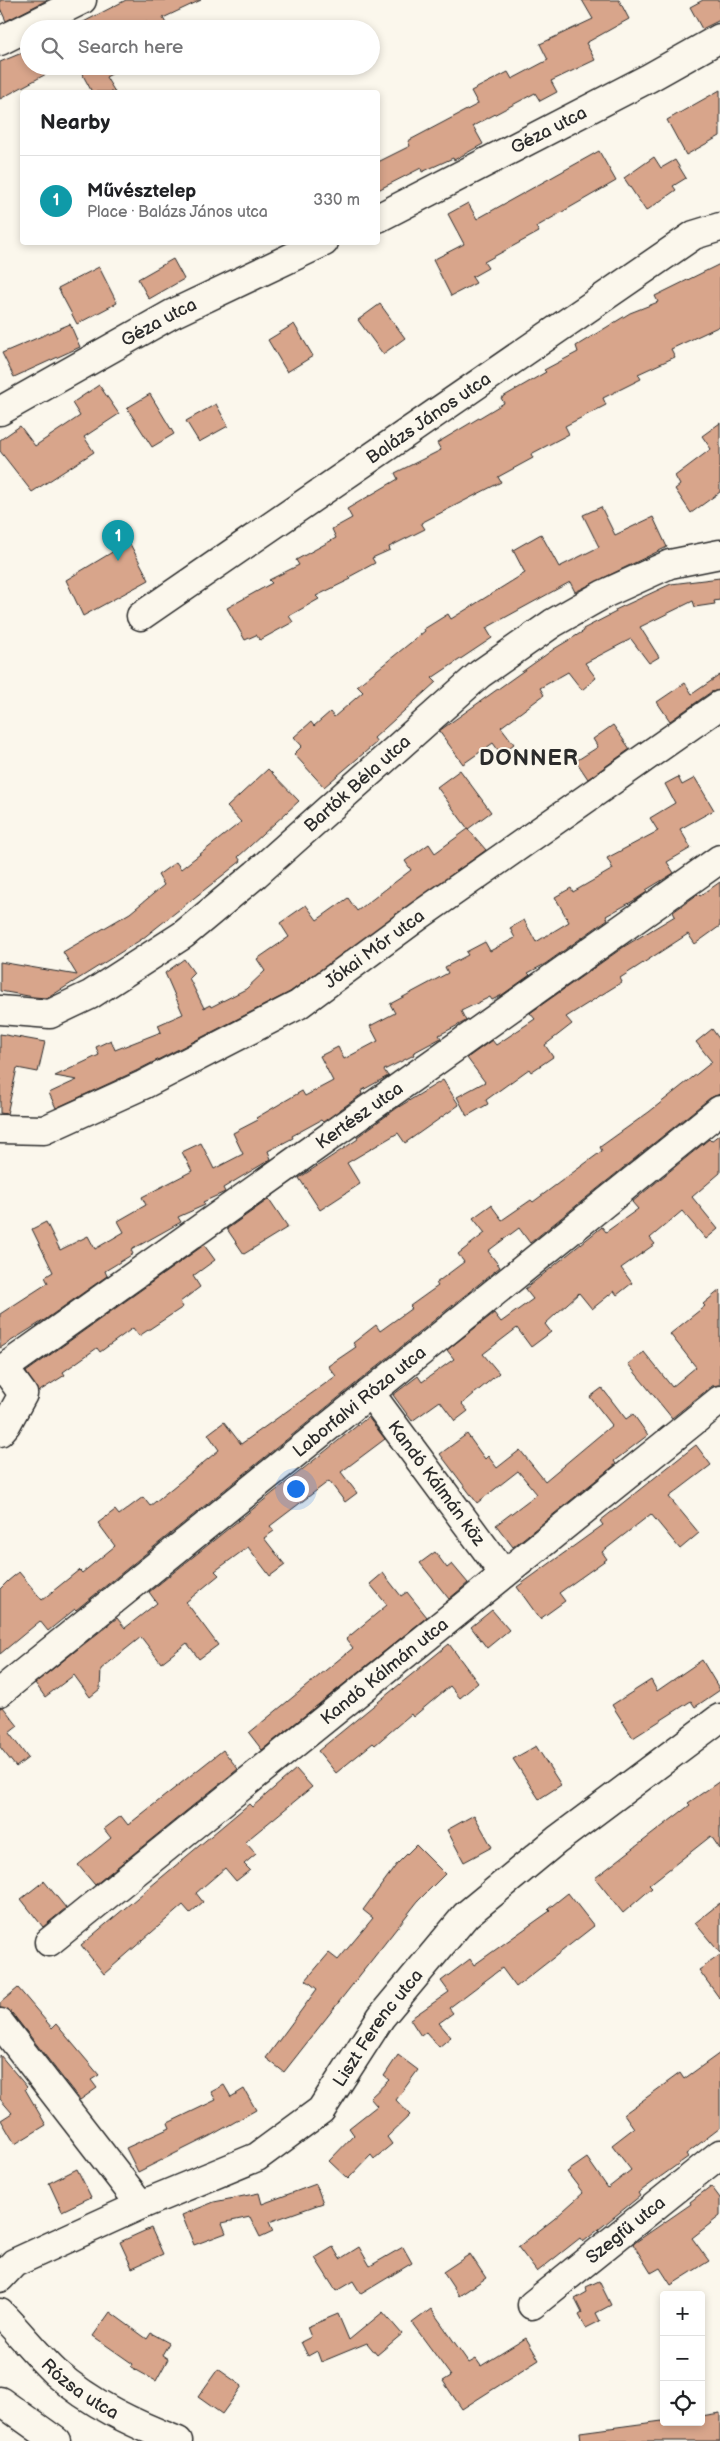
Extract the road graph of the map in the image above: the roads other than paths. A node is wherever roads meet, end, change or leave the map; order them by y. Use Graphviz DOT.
graph roads {
  1 [pos="82,0"];
  2 [pos="42,20"];
  3 [pos="20,31"];
  4 [pos="720,38"];
  5 [pos="0,41"];
  6 [pos="380,217"];
  7 [pos="720,227"];
  8 [pos="318,245"];
  9 [pos="0,411"];
  10 [pos="720,554"];
  11 [pos="140,616"];
  12 [pos="720,705"];
  13 [pos="720,859"];
  14 [pos="0,1010"];
  15 [pos="720,1110"];
  16 [pos="0,1129"];
  17 [pos="2,1369"];
  18 [pos="370,1393"];
  19 [pos="720,1400"];
  20 [pos="0,1432"];
  21 [pos="504,1574"];
  22 [pos="0,1692"];
  23 [pos="720,1718"];
  24 [pos="48,1942"];
  25 [pos="0,2023"];
  26 [pos="720,2154"];
  27 [pos="141,2205"];
  28 [pos="0,2278"];
  29 [pos="532,2304"];
  30 [pos="0,2313"];
  31 [pos="0,2401"];
  32 [pos="56,2441"];
  33 [pos="178,2441"];
  1 -- 2 [label="street"];
  3 -- 5 [label="street"];
  4 -- 6 [label="street, Géza utca"];
  7 -- 11 [label="street, Balázs János utca"];
  8 -- 9 [label="street, Géza utca"];
  10 -- 14 [label="street, Bartók Béla utca"];
  12 -- 16 [label="street, Jókai Mór utca"];
  13 -- 17 [label="street, Kertész utca"];
  15 -- 18 [label="street, Laborfalvi Róza utca"];
  17 -- 20 [label="street"];
  18 -- 21 [label="street, Kandó Kálmán köz"];
  18 -- 22 [label="street, Laborfalvi Róza utca"];
  19 -- 21 [label="street, Kandó Kálmán utca"];
  21 -- 24 [label="street, Kandó Kálmán utca"];
  23 -- 27 [label="street, Liszt Ferenc utca"];
  25 -- 27 [label="street"];
  26 -- 29 [label="street, Szegfű utca"];
  27 -- 28 [label="street, Liszt Ferenc utca"];
  30 -- 33 [label="street, Rózsa utca"];
  31 -- 32 [label="street"];
}
